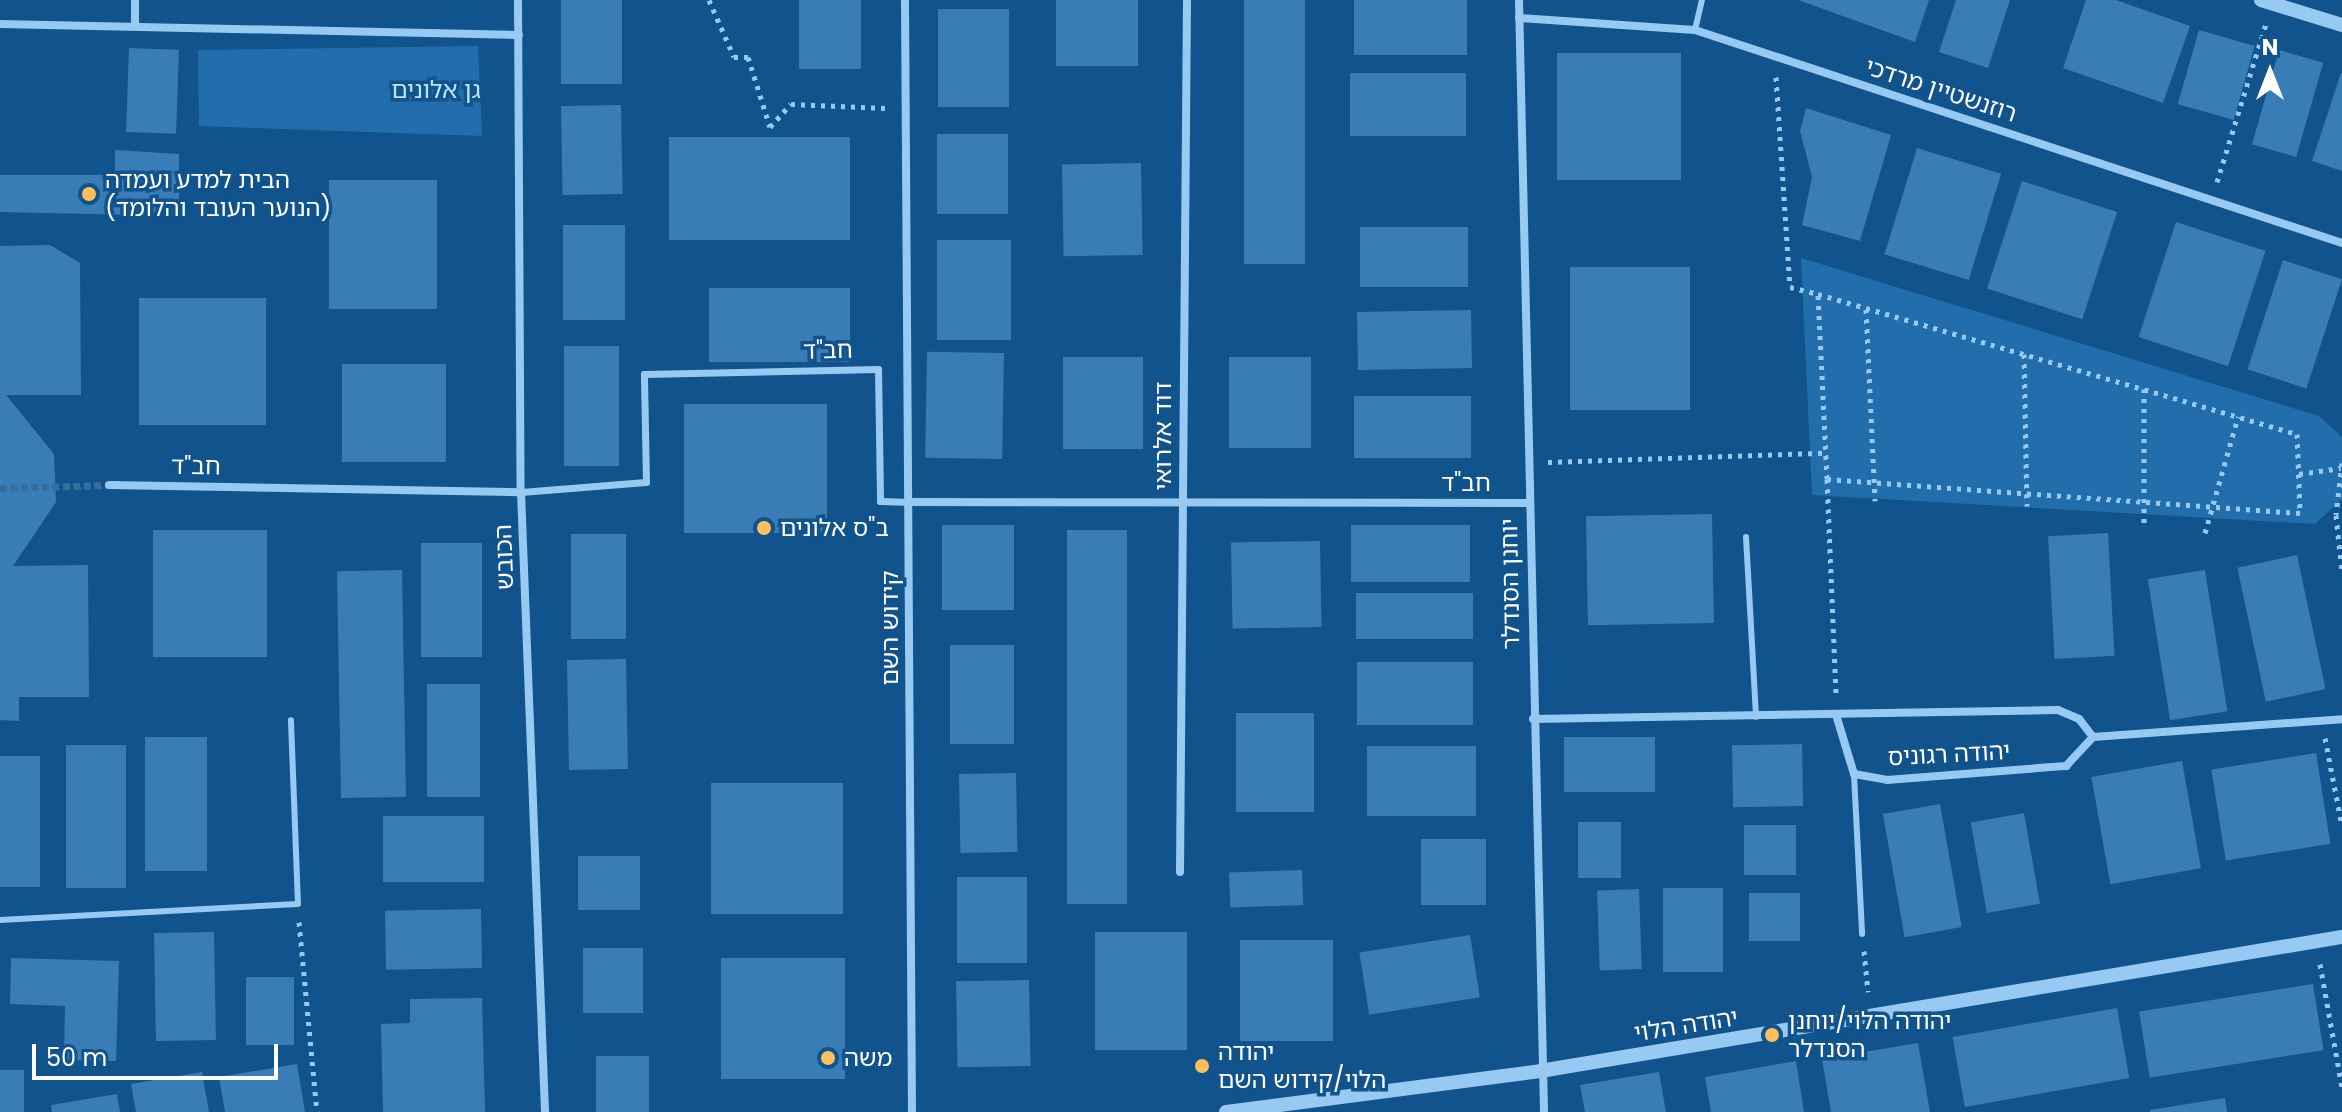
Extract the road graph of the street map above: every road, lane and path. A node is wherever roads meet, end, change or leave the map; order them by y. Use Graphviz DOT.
graph roads {
  1 [pos="135,0"];
  2 [pos="518,0"];
  3 [pos="709,0"];
  4 [pos="905,0"];
  5 [pos="1187,0"];
  6 [pos="1519,0"];
  7 [pos="1702,0"];
  8 [pos="2267,2"];
  9 [pos="1519,18"];
  10 [pos="0,24"];
  11 [pos="2342,25"];
  12 [pos="135,26"];
  13 [pos="1695,30"];
  14 [pos="519,35"];
  15 [pos="1774,56"];
  16 [pos="906,108"];
  17 [pos="2211,200"];
  18 [pos="2342,243"];
  19 [pos="1818,294"];
  20 [pos="1866,309"];
  21 [pos="2024,354"];
  22 [pos="2144,389"];
  23 [pos="2238,417"];
  24 [pos="1825,453"];
  25 [pos="1527,462"];
  26 [pos="2341,466"];
  27 [pos="2299,474"];
  28 [pos="1827,479"];
  29 [pos="1875,482"];
  30 [pos="109,485"];
  31 [pos="521,492"];
  32 [pos="2027,493"];
  33 [pos="1875,501"];
  34 [pos="910,502"];
  35 [pos="1182,502"];
  36 [pos="2144,502"];
  37 [pos="1528,503"];
  38 [pos="2027,506"];
  39 [pos="2213,507"];
  40 [pos="2144,525"];
  41 [pos="2205,533"];
  42 [pos="1746,537"];
  43 [pos="2342,572"];
  44 [pos="1756,718"];
  45 [pos="1837,718"];
  46 [pos="1533,719"];
  47 [pos="2342,719"];
  48 [pos="291,720"];
  49 [pos="2322,722"];
  50 [pos="2093,737"];
  51 [pos="1854,774"];
  52 [pos="2342,826"];
  53 [pos="1180,872"];
  54 [pos="298,904"];
  55 [pos="0,920"];
  56 [pos="1862,934"];
  57 [pos="2342,937"];
  58 [pos="2316,942"];
  59 [pos="1871,1016"];
  60 [pos="1540,1071"];
  61 [pos="2342,1088"];
  62 [pos="317,1112"];
  63 [pos="545,1112"];
  64 [pos="912,1112"];
  65 [pos="1226,1112"];
  66 [pos="1544,1112"];
  1 -- 12 [label="street"];
  2 -- 14 [label="street, הכובש"];
  3 -- 16 [label="path"];
  4 -- 16 [label="street, קידוש השם"];
  5 -- 35 [label="street, דוד אלרואי"];
  6 -- 9 [label="street, יוחנן הסנדלר"];
  7 -- 13 [label="lane"];
  8 -- 11 [label="street"];
  8 -- 17 [label="path"];
  9 -- 13 [label="street, רוזנשטיין מרדכי"];
  9 -- 25 [label="street, יוחנן הסנדלר"];
  10 -- 12 [label="street"];
  12 -- 14 [label="street"];
  13 -- 15 [label="street, רוזנשטיין מרדכי"];
  14 -- 31 [label="street, הכובש"];
  15 -- 17 [label="street, רוזנשטיין מרדכי"];
  15 -- 19 [label="path"];
  16 -- 34 [label="street, קידוש השם"];
  17 -- 18 [label="street, רוזנשטיין מרדכי"];
  19 -- 20 [label="path"];
  19 -- 24 [label="path"];
  20 -- 21 [label="path"];
  20 -- 29 [label="path"];
  21 -- 22 [label="path"];
  21 -- 32 [label="path"];
  22 -- 23 [label="path"];
  22 -- 36 [label="path"];
  23 -- 27 [label="path"];
  23 -- 39 [label="path"];
  24 -- 25 [label="path"];
  24 -- 28 [label="path"];
  25 -- 37 [label="street, יוחנן הסנדלר"];
  26 -- 27 [label="path"];
  26 -- 43 [label="path"];
  27 -- 39 [label="path"];
  28 -- 29 [label="path"];
  28 -- 45 [label="path"];
  29 -- 32 [label="path"];
  29 -- 33 [label="path"];
  30 -- 31 [label="street, חב\"ד"];
  31 -- 34 [label="street, חב\"ד"];
  31 -- 63 [label="street, הכובש"];
  32 -- 36 [label="path"];
  32 -- 38 [label="path"];
  34 -- 35 [label="street, חב\"ד"];
  34 -- 64 [label="street, קידוש השם"];
  35 -- 37 [label="street, חב\"ד"];
  35 -- 53 [label="street, דוד אלרואי"];
  36 -- 39 [label="path"];
  36 -- 40 [label="path"];
  37 -- 46 [label="street, יוחנן הסנדלר"];
  39 -- 41 [label="path"];
  42 -- 44 [label="lane"];
  44 -- 45 [label="street, יהודה רגוניס"];
  44 -- 46 [label="street, יהודה רגוניס"];
  45 -- 50 [label="street, יהודה רגוניס"];
  45 -- 51 [label="street, יהודה רגוניס"];
  46 -- 60 [label="street, יוחנן הסנדלר"];
  47 -- 49 [label="street"];
  48 -- 54 [label="lane"];
  49 -- 50 [label="street"];
  49 -- 52 [label="path"];
  50 -- 51 [label="street, יהודה רגוניס"];
  51 -- 56 [label="lane"];
  54 -- 55 [label="lane"];
  54 -- 62 [label="path"];
  56 -- 59 [label="path"];
  57 -- 58 [label="street, יהודה הלוי"];
  58 -- 59 [label="street, יהודה הלוי"];
  58 -- 61 [label="path"];
  59 -- 60 [label="street, יהודה הלוי"];
  60 -- 65 [label="street, יהודה הלוי"];
  60 -- 66 [label="street, יוחנן הסנדלר"];
}
